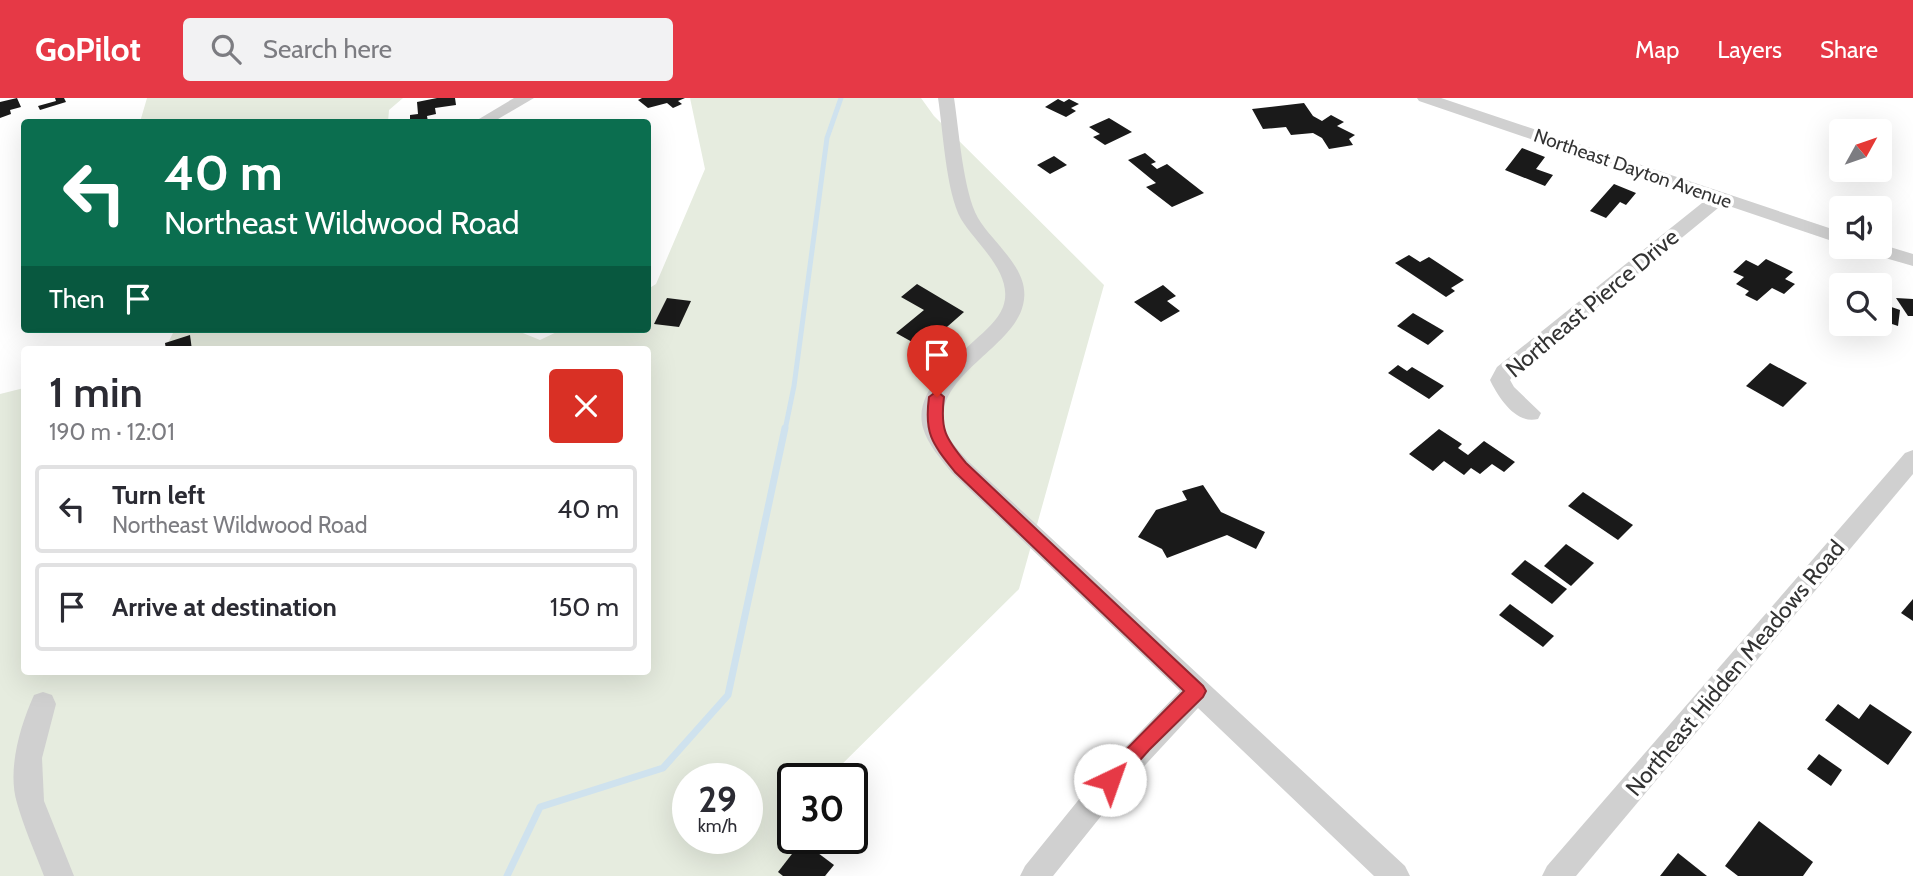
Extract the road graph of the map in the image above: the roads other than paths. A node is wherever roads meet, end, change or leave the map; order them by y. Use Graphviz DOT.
graph roads {
  1 [pos="526,98"];
  2 [pos="946,98"];
  3 [pos="1425,98"];
  4 [pos="488,119"];
  5 [pos="1720,198"];
  6 [pos="1829,234"];
  7 [pos="1892,254"];
  8 [pos="1913,260"];
  9 [pos="1530,413"];
  10 [pos="1913,459"];
  11 [pos="1197,691"];
  12 [pos="43,704"];
  13 [pos="59,876"];
  14 [pos="1035,876"];
  15 [pos="1395,876"];
  16 [pos="1557,876"];
  1 -- 4 [label="street"];
  2 -- 11 [label="street"];
  3 -- 5 [label="street, Northeast Dayton Avenue"];
  5 -- 6 [label="street, Northeast Dayton Avenue"];
  5 -- 9 [label="street, Northeast Pierce Drive"];
  7 -- 8 [label="street"];
  10 -- 16 [label="street, Northeast Hidden Meadows Road"];
  11 -- 14 [label="street"];
  11 -- 15 [label="street"];
  12 -- 13 [label="street"];
}
